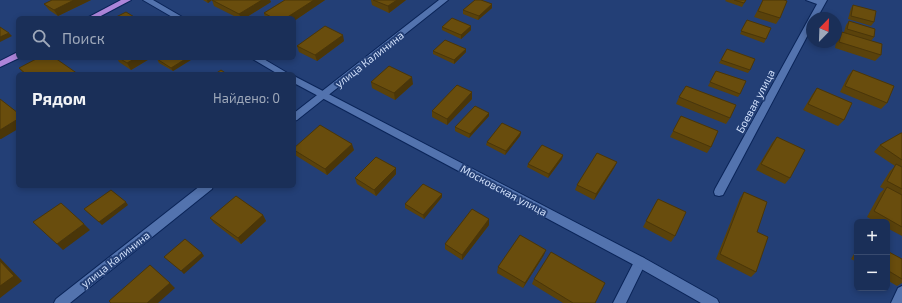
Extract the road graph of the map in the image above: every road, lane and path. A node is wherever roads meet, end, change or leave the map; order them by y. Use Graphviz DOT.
graph roads {
  1 [pos="127,0"];
  2 [pos="147,0"];
  3 [pos="444,0"];
  4 [pos="810,0"];
  5 [pos="822,2"];
  6 [pos="817,12"];
  7 [pos="96,16"];
  8 [pos="176,16"];
  9 [pos="806,32"];
  10 [pos="16,56"];
  11 [pos="259,60"];
  12 [pos="0,64"];
  13 [pos="280,72"];
  14 [pos="296,80"];
  15 [pos="323,95"];
  16 [pos="296,116"];
  17 [pos="205,188"];
  18 [pos="719,192"];
  19 [pos="640,262"];
  20 [pos="902,292"];
  21 [pos="60,303"];
  22 [pos="618,303"];
  23 [pos="713,303"];
  24 [pos="897,303"];
  1 -- 7 [label="main road"];
  2 -- 8 [label="street"];
  3 -- 15 [label="street, улица Калинина"];
  4 -- 5 [label="street"];
  5 -- 6 [label="street, Боевая улица"];
  9 -- 18 [label="street, Боевая улица"];
  10 -- 12 [label="main road"];
  11 -- 13 [label="street"];
  14 -- 15 [label="street, Московская улица"];
  15 -- 16 [label="street, улица Калинина"];
  15 -- 19 [label="street, Московская улица"];
  17 -- 21 [label="street, улица Калинина"];
  19 -- 22 [label="street"];
  19 -- 23 [label="street, Московская улица"];
  20 -- 24 [label="street"];
}
